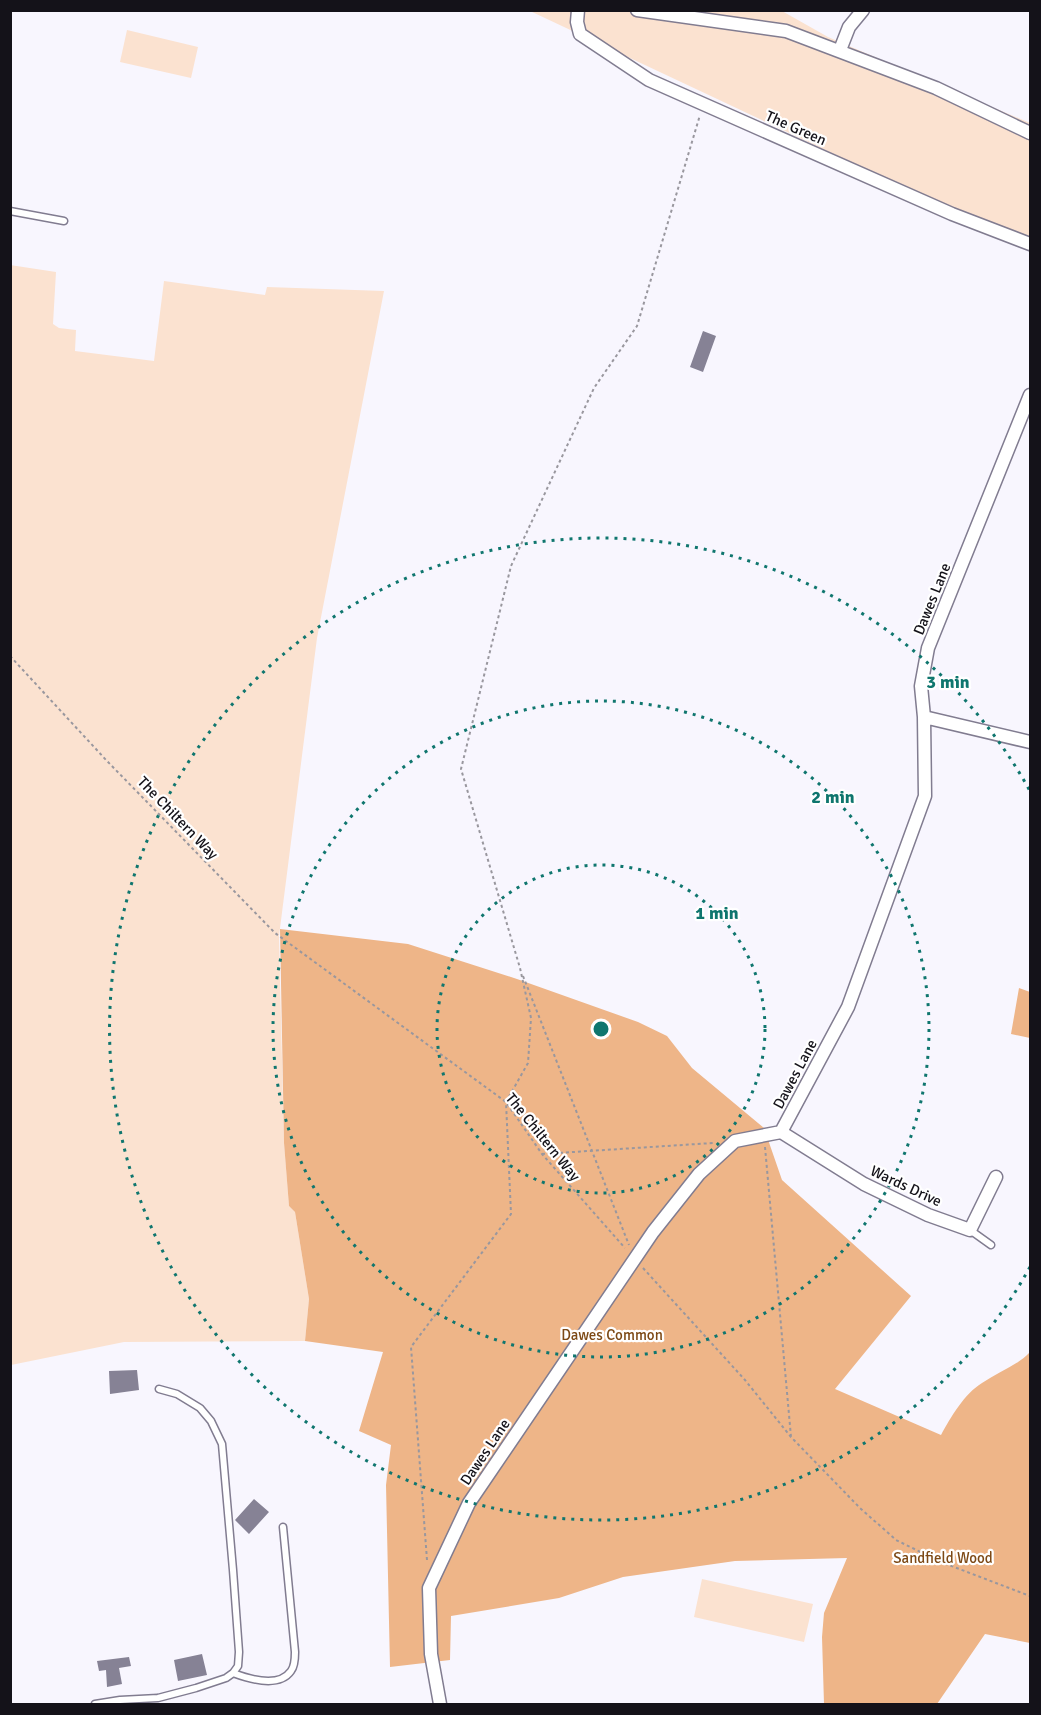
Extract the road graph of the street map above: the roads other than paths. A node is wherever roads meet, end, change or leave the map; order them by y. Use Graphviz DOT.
graph roads {
  1 [pos="578,10"];
  2 [pos="638,10"];
  3 [pos="862,10"];
  4 [pos="840,50"];
  5 [pos="1030,133"];
  6 [pos="10,211"];
  7 [pos="64,221"];
  8 [pos="1030,244"];
  9 [pos="1030,395"];
  10 [pos="924,717"];
  11 [pos="1030,742"];
  12 [pos="781,1132"];
  13 [pos="996,1177"];
  14 [pos="970,1230"];
  15 [pos="991,1245"];
  16 [pos="159,1389"];
  17 [pos="283,1527"];
  18 [pos="233,1673"];
  19 [pos="95,1704"];
  20 [pos="440,1704"];
  1 -- 8 [label="street, The Green"];
  2 -- 4 [label="street"];
  3 -- 4 [label="street"];
  4 -- 5 [label="street"];
  6 -- 7 [label="lane"];
  9 -- 10 [label="street, Dawes Lane"];
  10 -- 11 [label="street"];
  10 -- 12 [label="street, Dawes Lane"];
  12 -- 14 [label="street, Wards Drive"];
  12 -- 20 [label="street, Dawes Lane"];
  13 -- 14 [label="street"];
  14 -- 15 [label="lane"];
  16 -- 18 [label="lane"];
  17 -- 18 [label="lane"];
  18 -- 19 [label="lane"];
}
